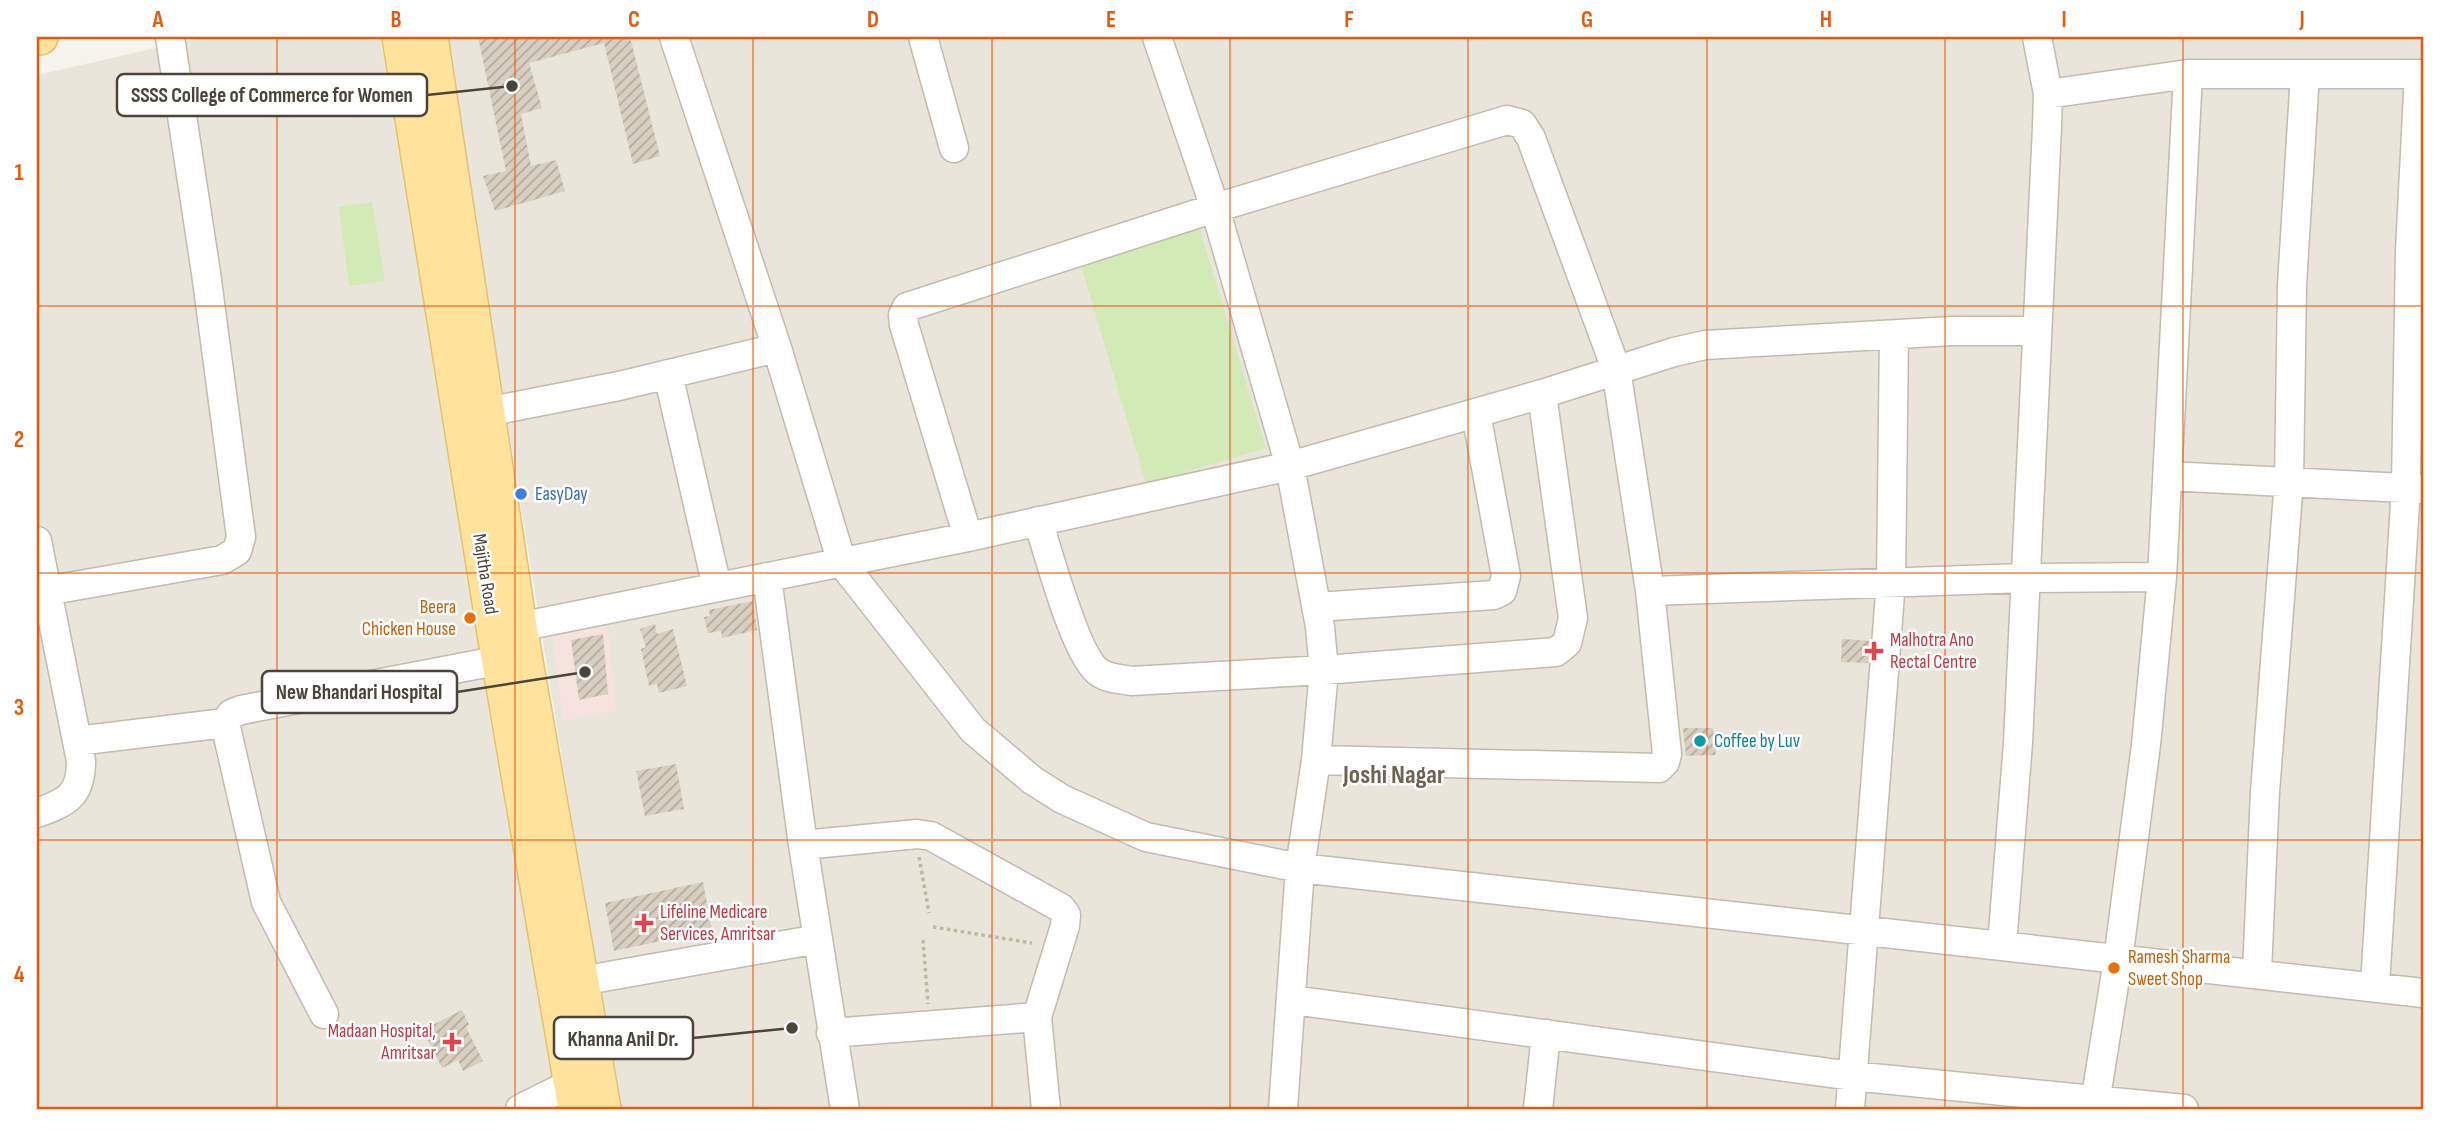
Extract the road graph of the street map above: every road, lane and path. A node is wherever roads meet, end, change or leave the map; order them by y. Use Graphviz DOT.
graph roads {
  1 [pos="170,37"];
  2 [pos="400,37"];
  3 [pos="430,37"];
  4 [pos="674,37"];
  5 [pos="923,37"];
  6 [pos="1157,37"];
  7 [pos="2037,37"];
  8 [pos="2189,74"];
  9 [pos="2305,74"];
  10 [pos="2421,74"];
  11 [pos="2048,94"];
  12 [pos="954,148"];
  13 [pos="1216,208"];
  14 [pos="2035,331"];
  15 [pos="1894,335"];
  16 [pos="777,348"];
  17 [pos="1616,369"];
  18 [pos="668,374"];
  19 [pos="1542,394"];
  20 [pos="1476,413"];
  21 [pos="473,414"];
  22 [pos="1290,466"];
  23 [pos="2168,476"];
  24 [pos="2289,480"];
  25 [pos="2414,488"];
  26 [pos="1038,521"];
  27 [pos="968,537"];
  28 [pos="37,541"];
  29 [pos="842,563"];
  30 [pos="767,577"];
  31 [pos="2162,577"];
  32 [pos="2024,578"];
  33 [pos="1891,581"];
  34 [pos="717,587"];
  35 [pos="1650,590"];
  36 [pos="46,591"];
  37 [pos="1317,607"];
  38 [pos="519,627"];
  39 [pos="501,660"];
  40 [pos="1324,670"];
  41 [pos="225,723"];
  42 [pos="77,741"];
  43 [pos="1316,760"];
  44 [pos="37,813"];
  45 [pos="803,845"];
  46 [pos="918,850"];
  47 [pos="1300,868"];
  48 [pos="929,913"];
  49 [pos="933,927"];
  50 [pos="1864,930"];
  51 [pos="818,939"];
  52 [pos="923,940"];
  53 [pos="1032,943"];
  54 [pos="2002,945"];
  55 [pos="2118,960"];
  56 [pos="2257,972"];
  57 [pos="581,981"];
  58 [pos="2375,985"];
  59 [pos="2423,993"];
  60 [pos="1293,1000"];
  61 [pos="929,1012"];
  62 [pos="324,1014"];
  63 [pos="1037,1017"];
  64 [pos="831,1033"];
  65 [pos="1546,1034"];
  66 [pos="1852,1076"];
  67 [pos="574,1096"];
  68 [pos="2094,1104"];
  69 [pos="520,1109"];
  70 [pos="603,1109"];
  71 [pos="845,1109"];
  72 [pos="1046,1109"];
  73 [pos="1283,1109"];
  74 [pos="1538,1109"];
  75 [pos="1850,1109"];
  76 [pos="2184,1109"];
  1 -- 36 [label="street"];
  2 -- 21 [label="main road, Majitha Road"];
  3 -- 21 [label="main road, Majitha Road"];
  4 -- 16 [label="street"];
  5 -- 12 [label="street"];
  6 -- 13 [label="street"];
  7 -- 11 [label="street"];
  8 -- 9 [label="street"];
  8 -- 11 [label="street"];
  8 -- 23 [label="street"];
  9 -- 10 [label="street"];
  9 -- 24 [label="street"];
  10 -- 25 [label="street"];
  11 -- 14 [label="street"];
  13 -- 17 [label="street"];
  13 -- 22 [label="street"];
  13 -- 27 [label="street"];
  14 -- 15 [label="street"];
  14 -- 32 [label="street"];
  15 -- 17 [label="street"];
  15 -- 33 [label="street"];
  16 -- 18 [label="street"];
  16 -- 29 [label="street"];
  17 -- 19 [label="street"];
  17 -- 35 [label="street"];
  18 -- 21 [label="street"];
  18 -- 34 [label="street"];
  19 -- 20 [label="street"];
  19 -- 40 [label="street"];
  20 -- 22 [label="street"];
  20 -- 37 [label="street"];
  21 -- 38 [label="main road, Majitha Road"];
  21 -- 39 [label="main road, Majitha Road"];
  22 -- 26 [label="street"];
  22 -- 37 [label="street"];
  23 -- 24 [label="street"];
  23 -- 31 [label="street"];
  24 -- 25 [label="street"];
  24 -- 56 [label="street"];
  25 -- 58 [label="street"];
  26 -- 27 [label="street"];
  26 -- 40 [label="street"];
  27 -- 29 [label="street"];
  28 -- 36 [label="street"];
  29 -- 30 [label="street"];
  29 -- 47 [label="street"];
  30 -- 34 [label="street"];
  30 -- 45 [label="street"];
  31 -- 32 [label="street"];
  31 -- 55 [label="street"];
  32 -- 33 [label="street"];
  32 -- 54 [label="street"];
  33 -- 35 [label="street"];
  33 -- 50 [label="street"];
  34 -- 38 [label="street"];
  35 -- 43 [label="street"];
  36 -- 42 [label="street"];
  37 -- 40 [label="street"];
  38 -- 57 [label="main road, Majitha Road"];
  39 -- 41 [label="street"];
  39 -- 67 [label="main road, Majitha Road"];
  40 -- 43 [label="street"];
  41 -- 42 [label="street"];
  41 -- 62 [label="street"];
  42 -- 44 [label="street"];
  43 -- 47 [label="street"];
  45 -- 51 [label="street"];
  45 -- 63 [label="street"];
  46 -- 48 [label="path"];
  47 -- 50 [label="street"];
  47 -- 60 [label="street"];
  49 -- 53 [label="path"];
  50 -- 54 [label="street"];
  50 -- 66 [label="street"];
  51 -- 57 [label="street"];
  51 -- 64 [label="street"];
  52 -- 61 [label="path"];
  54 -- 55 [label="street"];
  55 -- 56 [label="street"];
  55 -- 68 [label="street"];
  56 -- 58 [label="street"];
  57 -- 70 [label="main road, Majitha Road"];
  58 -- 59 [label="street"];
  60 -- 65 [label="street"];
  60 -- 73 [label="street"];
  63 -- 64 [label="street"];
  63 -- 72 [label="street"];
  64 -- 71 [label="street"];
  65 -- 66 [label="street"];
  65 -- 74 [label="street"];
  66 -- 68 [label="street"];
  66 -- 75 [label="street"];
  67 -- 69 [label="street"];
  68 -- 76 [label="street"];
}
